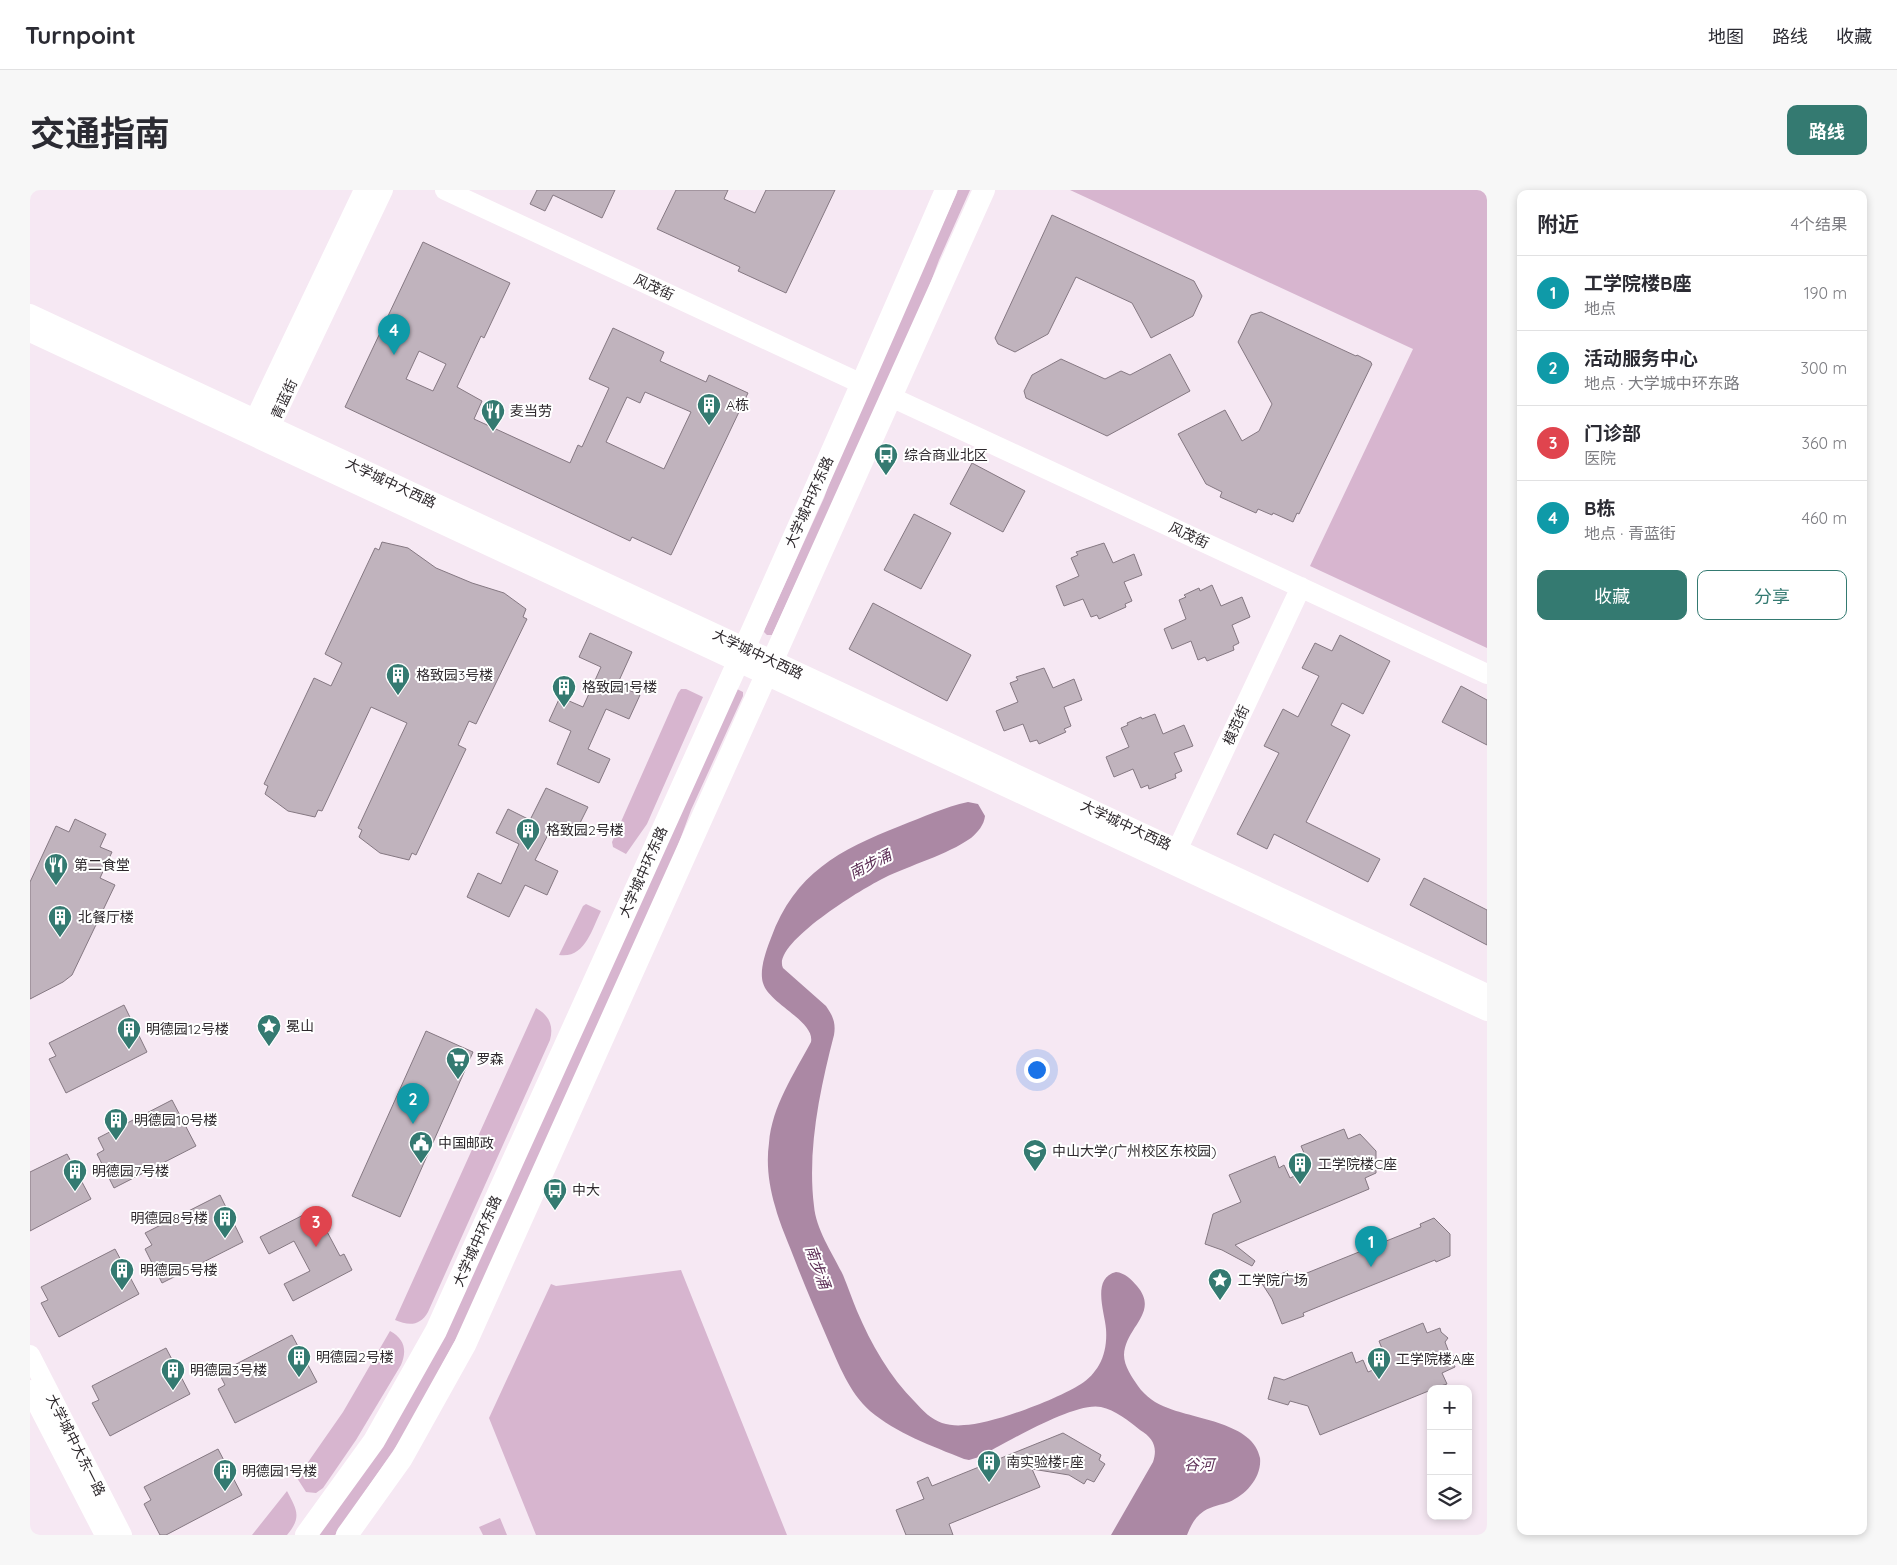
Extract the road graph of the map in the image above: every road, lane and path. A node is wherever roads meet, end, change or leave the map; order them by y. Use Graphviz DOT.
graph roads {
  1 [pos="364,190"];
  2 [pos="383,190"];
  3 [pos="444,190"];
  4 [pos="946,190"];
  5 [pos="984,190"];
  6 [pos="30,314"];
  7 [pos="30,332"];
  8 [pos="862,384"];
  9 [pos="891,397"];
  10 [pos="261,428"];
  11 [pos="1300,587"];
  12 [pos="741,655"];
  13 [pos="769,668"];
  14 [pos="1487,674"];
  15 [pos="1174,856"];
  16 [pos="1487,994"];
  17 [pos="1487,1011"];
  18 [pos="30,1355"];
  19 [pos="30,1390"];
  20 [pos="105,1535"];
  21 [pos="122,1535"];
  22 [pos="306,1535"];
  23 [pos="347,1535"];
  1 -- 10 [label="street, 青蓝街"];
  2 -- 10 [label="street, 青蓝街"];
  3 -- 8 [label="street, 风茂街"];
  4 -- 8 [label="main road, 大学城中环东路"];
  5 -- 9 [label="main road"];
  6 -- 10 [label="street, 大学城中大西路"];
  7 -- 10 [label="street, 大学城中大西路"];
  8 -- 12 [label="main road, 大学城中环东路"];
  9 -- 11 [label="street, 风茂街"];
  9 -- 13 [label="main road"];
  10 -- 12 [label="street, 大学城中大西路"];
  11 -- 14 [label="street, 风茂街"];
  11 -- 15 [label="street, 模范街"];
  12 -- 13 [label="street, 大学城中大西路"];
  12 -- 22 [label="main road, 大学城中环东路"];
  13 -- 15 [label="street, 大学城中大西路"];
  13 -- 23 [label="main road"];
  15 -- 16 [label="street, 大学城中大西路"];
  15 -- 17 [label="street, 大学城中大西路"];
  18 -- 21 [label="street, 大学城中大东一路"];
  19 -- 20 [label="street, 大学城中大东一路"];
}
